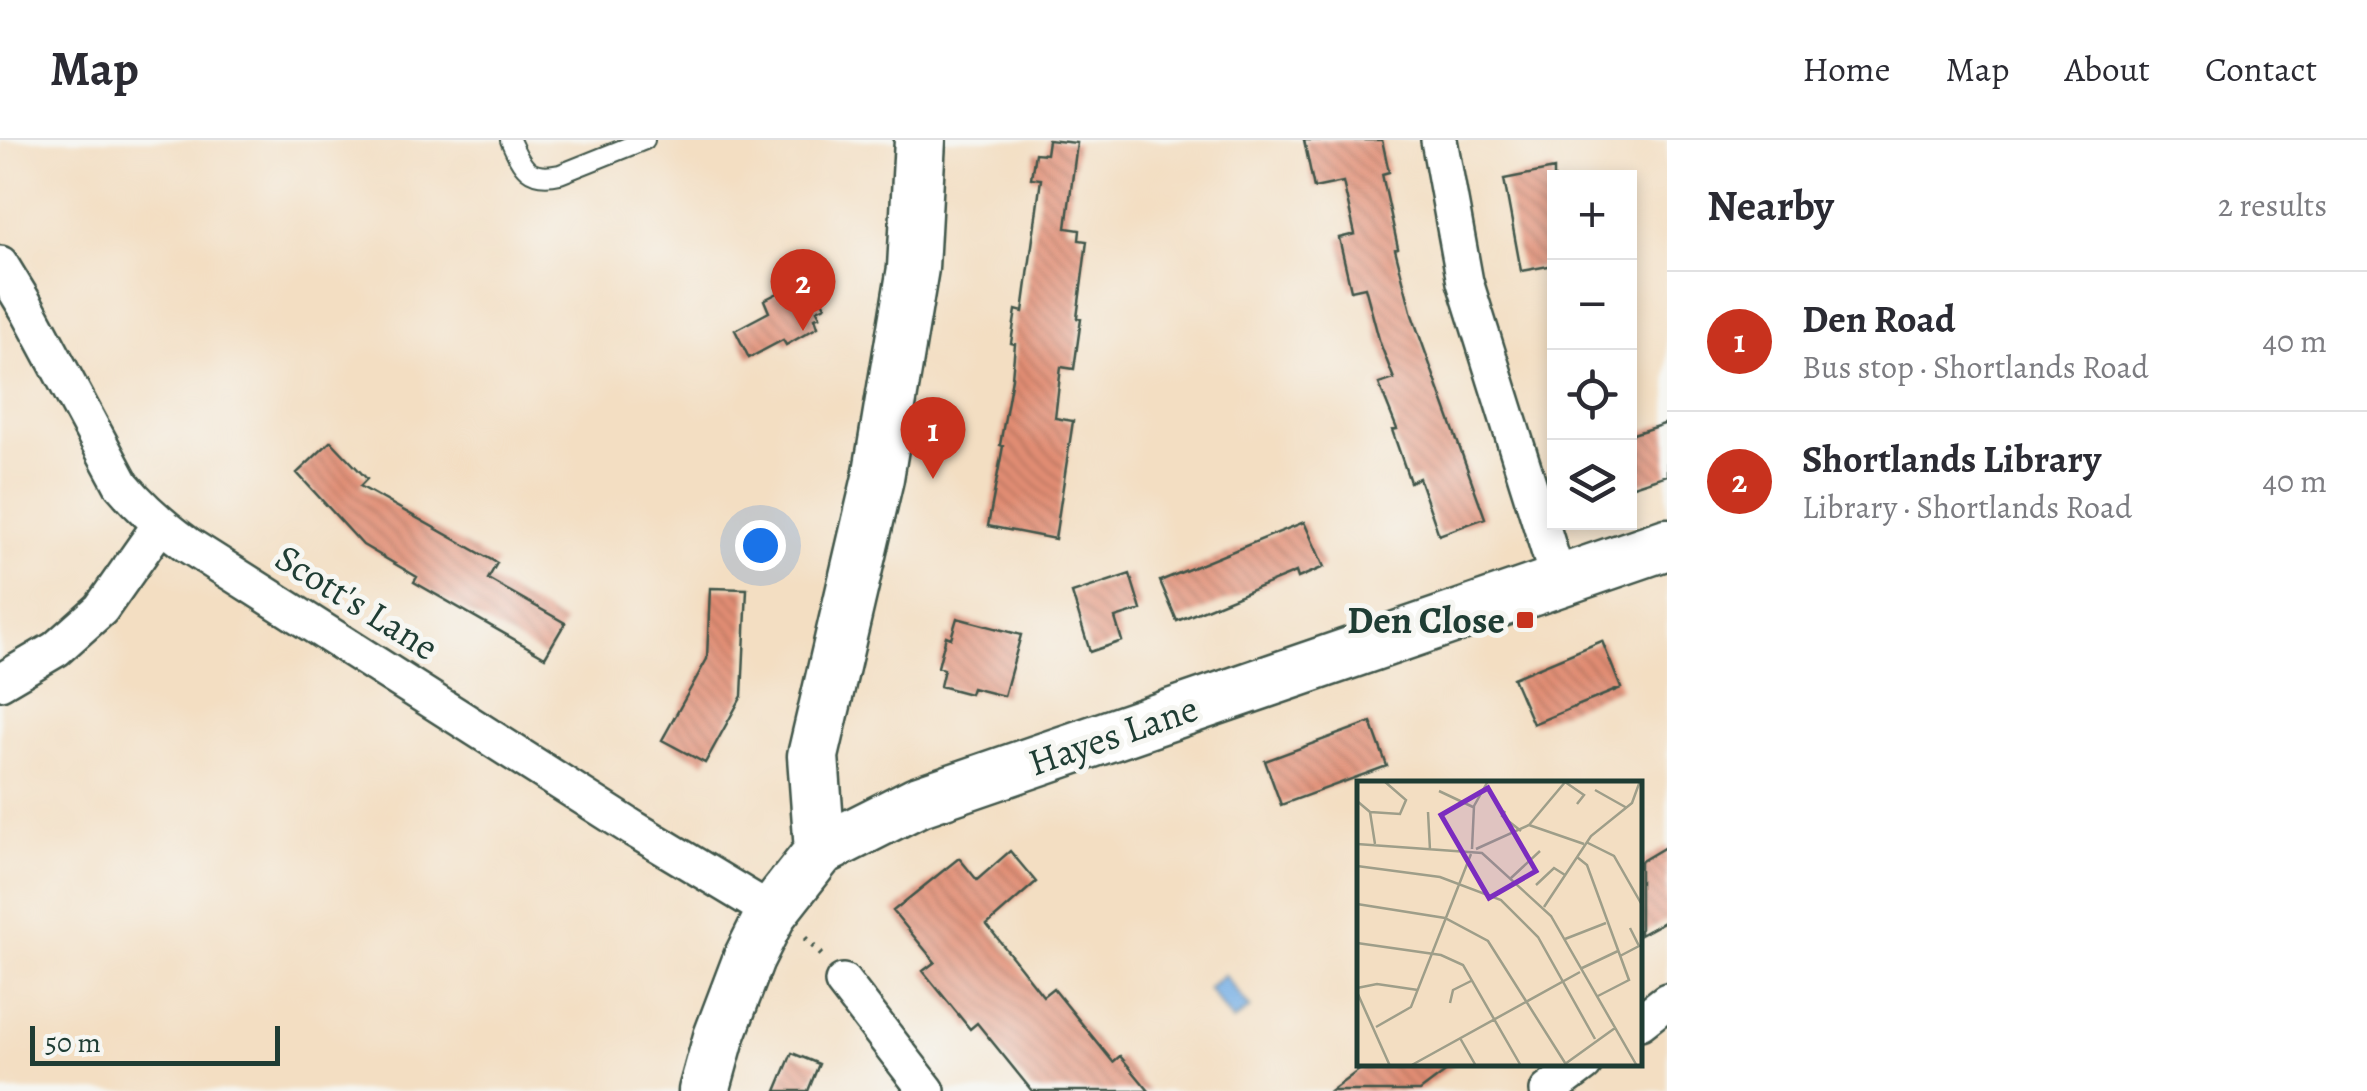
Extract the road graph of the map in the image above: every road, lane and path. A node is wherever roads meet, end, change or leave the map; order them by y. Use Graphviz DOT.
graph roads {
  1 [pos="510,140"];
  2 [pos="645,140"];
  3 [pos="920,140"];
  4 [pos="1439,140"];
  5 [pos="0,264"];
  6 [pos="14,318"];
  7 [pos="160,525"];
  8 [pos="1667,544"];
  9 [pos="1559,582"];
  10 [pos="0,682"];
  11 [pos="820,852"];
  12 [pos="772,912"];
  13 [pos="843,982"];
  14 [pos="1667,1001"];
  15 [pos="1642,1020"];
  16 [pos="1581,1066"];
  17 [pos="704,1091"];
  18 [pos="927,1091"];
  19 [pos="1548,1091"];
  1 -- 2 [label="lane"];
  3 -- 11 [label="main road"];
  4 -- 9 [label="street"];
  5 -- 6 [label="street, Scott's Lane"];
  6 -- 7 [label="street, Scott's Lane"];
  7 -- 10 [label="street"];
  7 -- 12 [label="street, Scott's Lane"];
  8 -- 9 [label="main road, Hayes Lane"];
  9 -- 11 [label="main road, Hayes Lane"];
  11 -- 12 [label="main road, Hayes Lane"];
  12 -- 13 [label="path"];
  12 -- 17 [label="main road, Hayes Lane"];
  13 -- 18 [label="street"];
  14 -- 15 [label="street"];
  16 -- 19 [label="street"];
}
